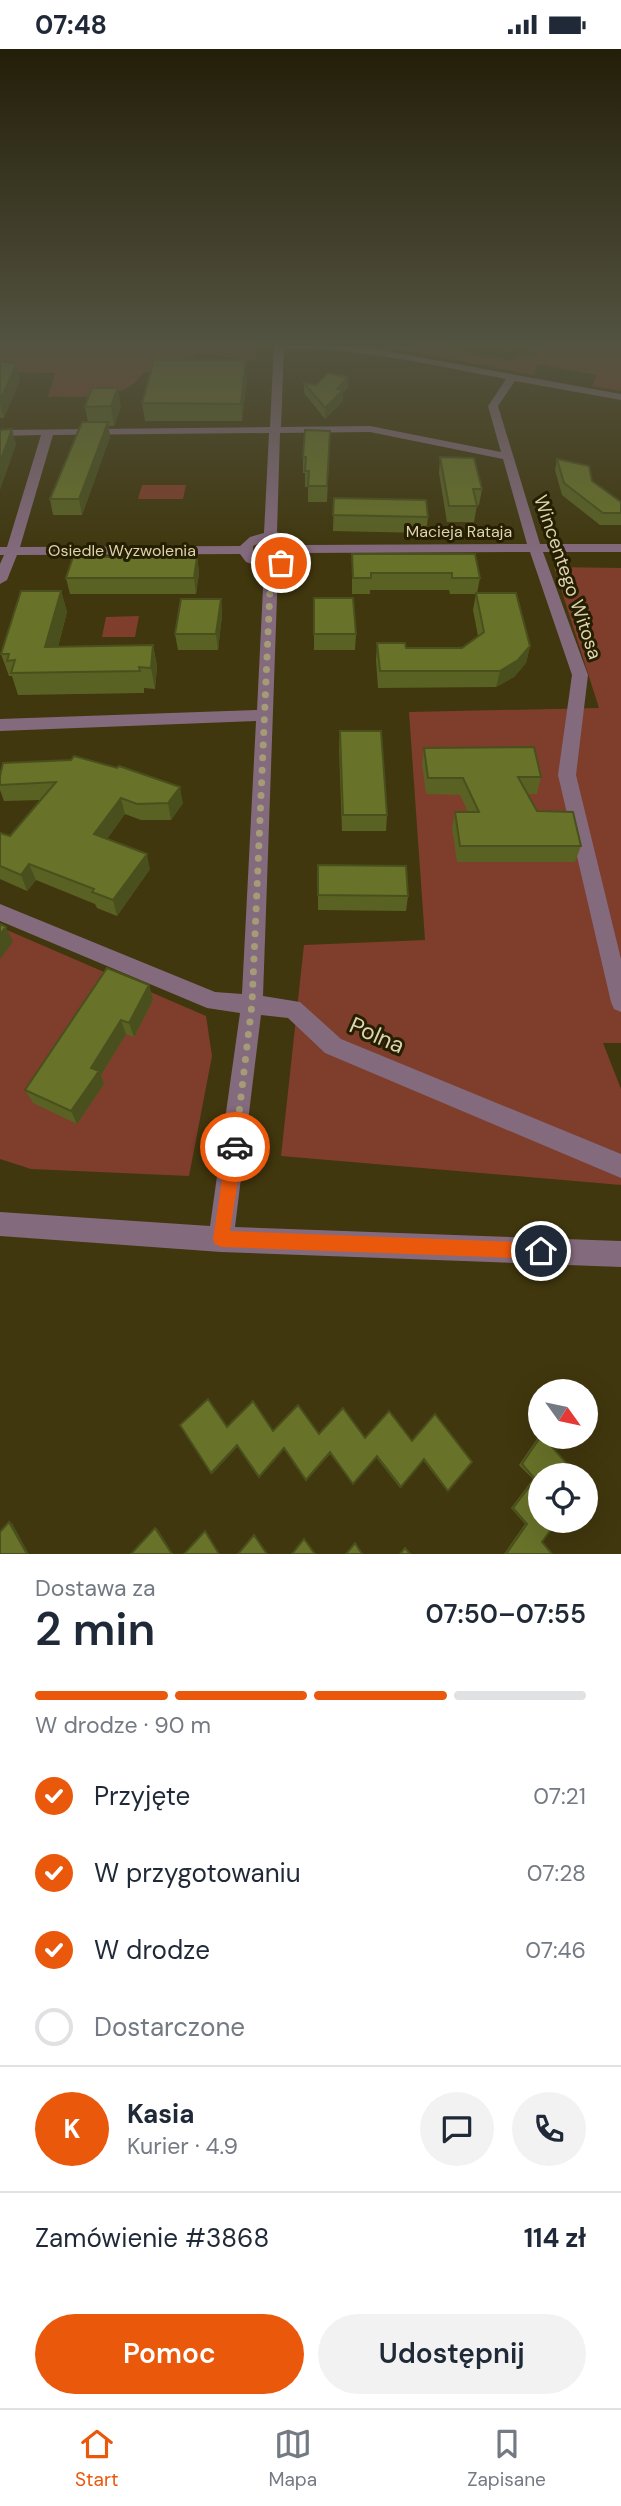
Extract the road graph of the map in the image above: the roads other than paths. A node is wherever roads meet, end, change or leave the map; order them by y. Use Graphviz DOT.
graph roads {
  1 [pos="277,414"];
  2 [pos="495,414"];
  3 [pos="276,430"];
  4 [pos="48,432"];
  5 [pos="0,433"];
  6 [pos="506,456"];
  7 [pos="270,535"];
  8 [pos="534,548"];
  9 [pos="621,548"];
  10 [pos="297,549"];
  11 [pos="244,550"];
  12 [pos="6,551"];
  13 [pos="271,565"];
  14 [pos="0,580"];
  15 [pos="265,715"];
  16 [pos="0,725"];
  17 [pos="0,912"];
  18 [pos="621,1002"];
  19 [pos="252,1004"];
  20 [pos="621,1166"];
  21 [pos="0,1224"];
  22 [pos="221,1239"];
  23 [pos="621,1254"];
  1 -- 3 [label="street"];
  2 -- 6 [label="street, Wincentego Witosa"];
  3 -- 4 [label="street"];
  3 -- 6 [label="street"];
  3 -- 7 [label="street"];
  4 -- 5 [label="street"];
  4 -- 12 [label="street"];
  6 -- 8 [label="street, Wincentego Witosa"];
  7 -- 10 [label="street"];
  7 -- 11 [label="street"];
  8 -- 9 [label="street, Macieja Rataja"];
  8 -- 10 [label="street, Macieja Rataja"];
  8 -- 18 [label="street, Wincentego Witosa"];
  10 -- 13 [label="street"];
  11 -- 12 [label="street, Osiedle Wyzwolenia"];
  11 -- 13 [label="street"];
  12 -- 14 [label="street"];
  13 -- 15 [label="street"];
  15 -- 16 [label="street"];
  15 -- 19 [label="street"];
  17 -- 19 [label="street, Polna"];
  19 -- 20 [label="street, Polna"];
  19 -- 22 [label="street"];
  21 -- 22 [label="street"];
  22 -- 23 [label="street"];
}
